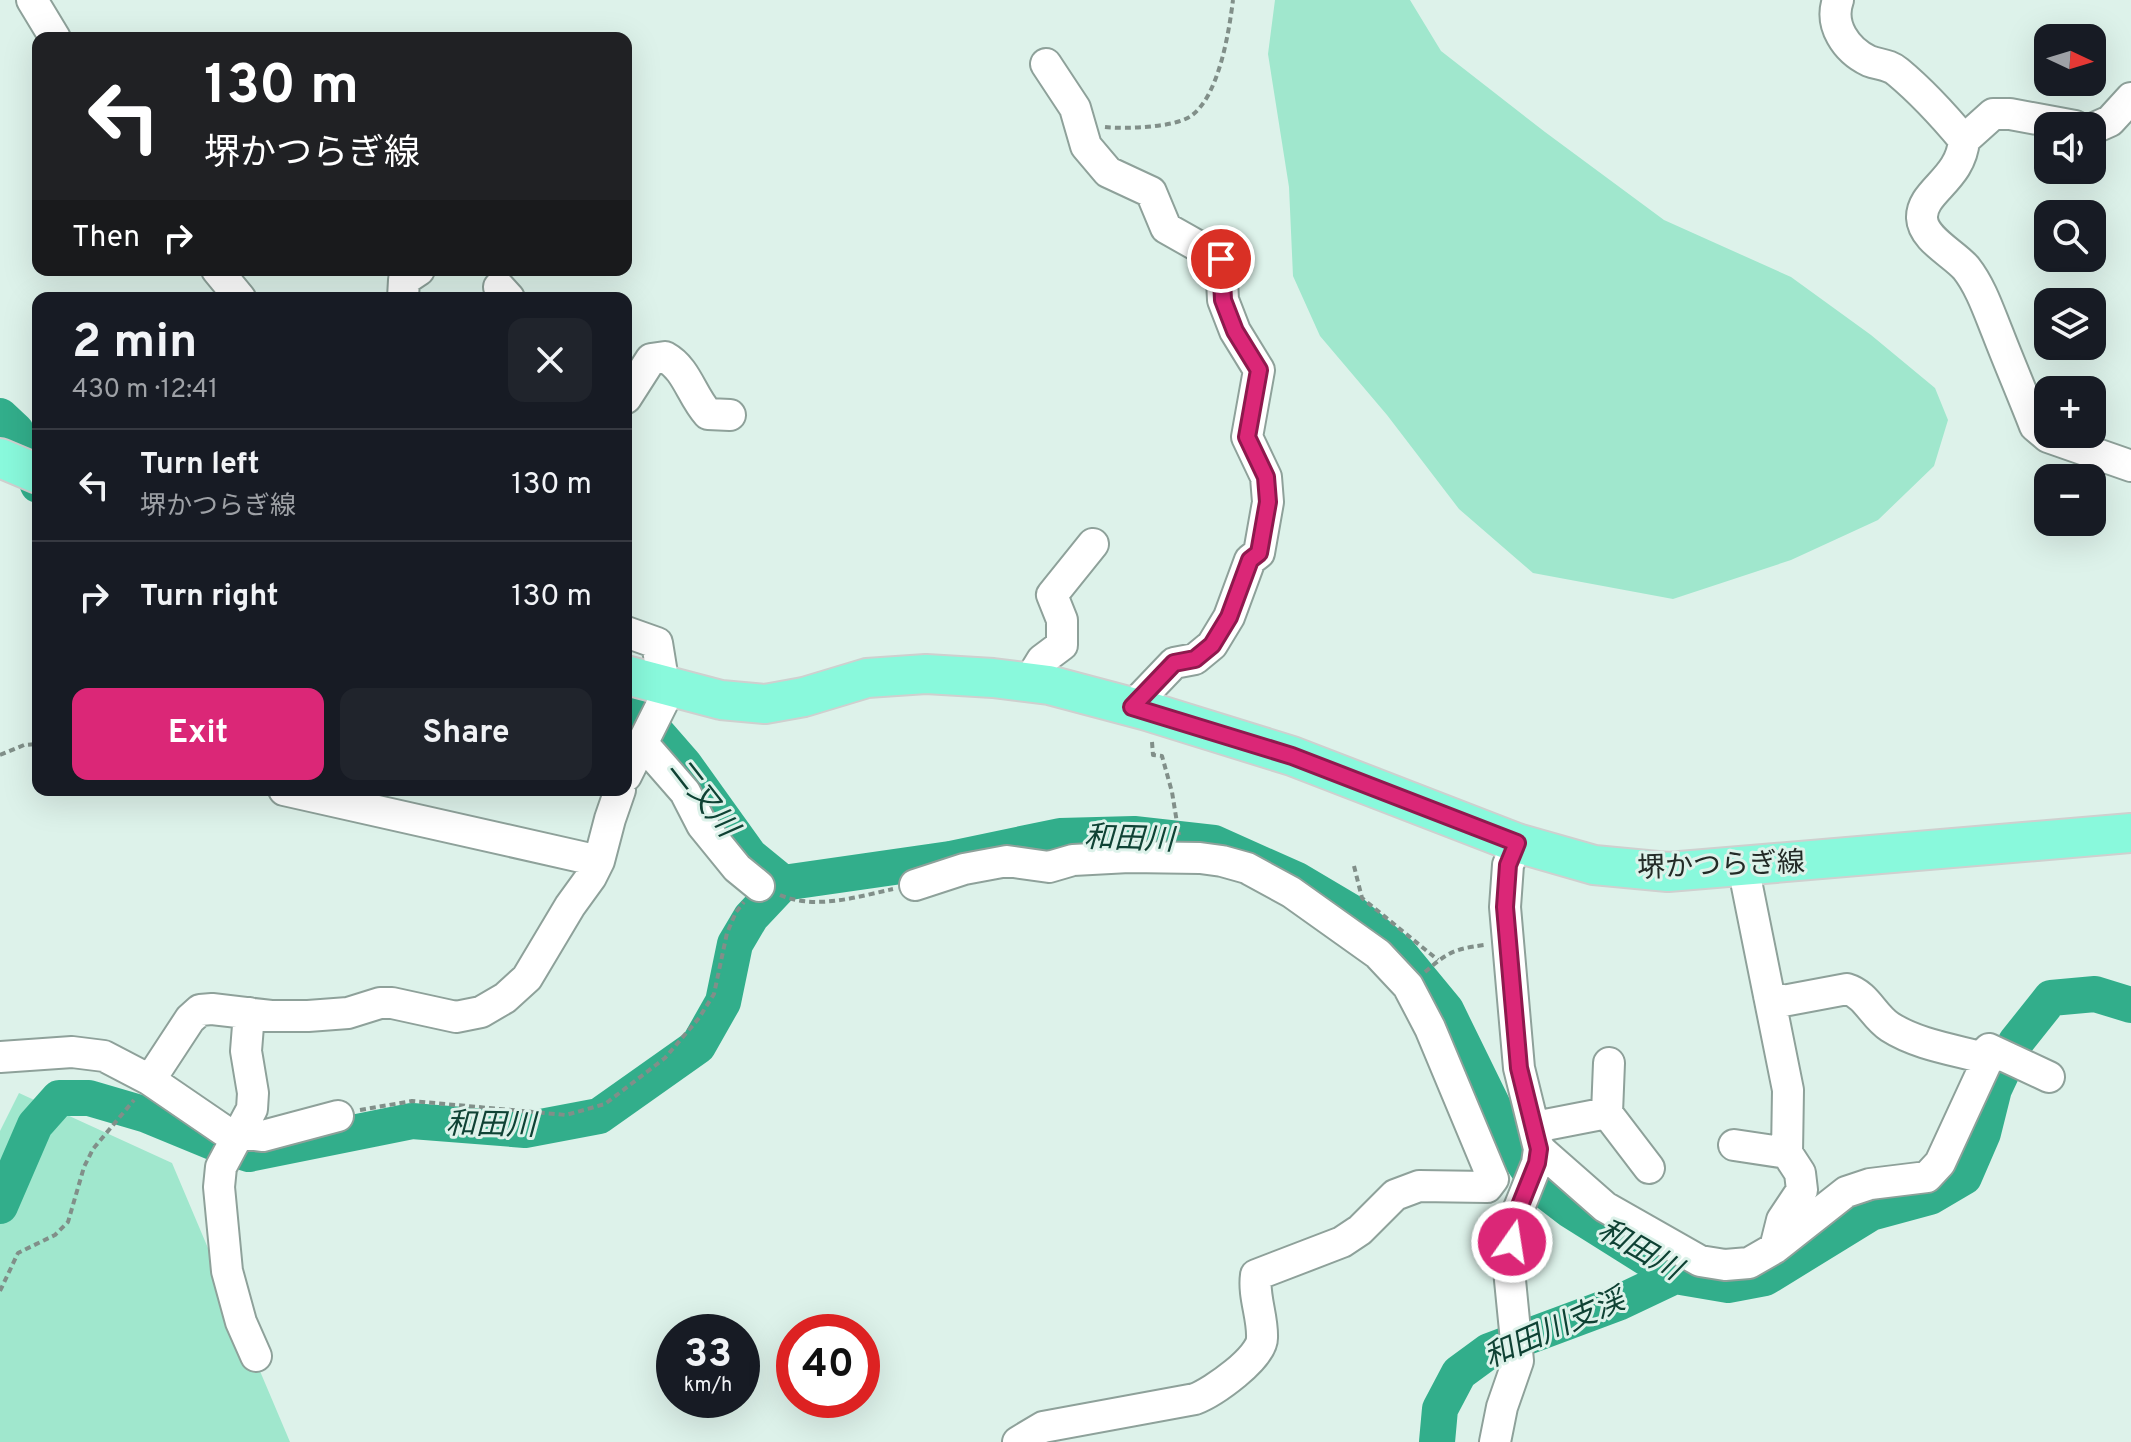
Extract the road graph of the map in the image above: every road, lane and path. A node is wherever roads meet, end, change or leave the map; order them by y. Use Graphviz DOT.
graph roads {
  1 [pos="32,0"];
  2 [pos="1233,0"];
  3 [pos="1838,0"];
  4 [pos="51,32"];
  5 [pos="1046,64"];
  6 [pos="2131,98"];
  7 [pos="2034,118"];
  8 [pos="1079,120"];
  9 [pos="2106,123"];
  10 [pos="1964,140"];
  11 [pos="222,276"];
  12 [pos="235,292"];
  13 [pos="632,389"];
  14 [pos="730,415"];
  15 [pos="2131,466"];
  16 [pos="1093,544"];
  17 [pos="632,634"];
  18 [pos="632,677"];
  19 [pos="1028,683"];
  20 [pos="667,687"];
  21 [pos="1140,709"];
  22 [pos="32,744"];
  23 [pos="644,745"];
  24 [pos="0,755"];
  25 [pos="632,766"];
  26 [pos="311,796"];
  27 [pos="618,796"];
  28 [pos="1178,827"];
  29 [pos="2131,833"];
  30 [pos="1517,843"];
  31 [pos="599,861"];
  32 [pos="1354,866"];
  33 [pos="1743,866"];
  34 [pos="915,885"];
  35 [pos="759,886"];
  36 [pos="791,900"];
  37 [pos="1508,943"];
  38 [pos="1438,960"];
  39 [pos="1431,967"];
  40 [pos="1769,996"];
  41 [pos="249,1013"];
  42 [pos="0,1057"];
  43 [pos="1988,1059"];
  44 [pos="1609,1063"];
  45 [pos="2049,1077"];
  46 [pos="143,1089"];
  47 [pos="1607,1113"];
  48 [pos="338,1116"];
  49 [pos="239,1134"];
  50 [pos="1734,1145"];
  51 [pos="1537,1146"];
  52 [pos="1787,1153"];
  53 [pos="1649,1168"];
  54 [pos="1493,1179"];
  55 [pos="1519,1208"];
  56 [pos="1775,1248"];
  57 [pos="0,1291"];
  58 [pos="256,1356"];
  59 [pos="1018,1442"];
  60 [pos="1495,1442"];
  1 -- 4 [label="street"];
  2 -- 8 [label="path"];
  3 -- 10 [label="street"];
  5 -- 8 [label="street"];
  6 -- 9 [label="street"];
  7 -- 10 [label="street"];
  8 -- 21 [label="street"];
  10 -- 15 [label="street"];
  11 -- 12 [label="street"];
  13 -- 14 [label="street"];
  16 -- 19 [label="street"];
  17 -- 20 [label="street"];
  18 -- 20 [label="main road, 堺かつらぎ線"];
  19 -- 20 [label="main road, 堺かつらぎ線"];
  19 -- 21 [label="main road, 堺かつらぎ線"];
  20 -- 23 [label="street"];
  21 -- 28 [label="path"];
  21 -- 30 [label="main road, 堺かつらぎ線"];
  22 -- 24 [label="path"];
  23 -- 25 [label="street"];
  23 -- 35 [label="street"];
  26 -- 31 [label="street"];
  27 -- 31 [label="street"];
  29 -- 33 [label="main road, 堺かつらぎ線"];
  30 -- 33 [label="main road, 堺かつらぎ線"];
  30 -- 37 [label="street"];
  31 -- 41 [label="street"];
  32 -- 38 [label="path"];
  33 -- 40 [label="street"];
  34 -- 36 [label="path"];
  34 -- 54 [label="street"];
  35 -- 48 [label="path"];
  37 -- 38 [label="path"];
  37 -- 51 [label="street"];
  38 -- 39 [label="path"];
  40 -- 43 [label="street"];
  40 -- 52 [label="street"];
  41 -- 46 [label="street"];
  41 -- 49 [label="street"];
  42 -- 46 [label="street"];
  43 -- 45 [label="street"];
  43 -- 56 [label="street"];
  44 -- 47 [label="street"];
  46 -- 49 [label="street"];
  46 -- 57 [label="path"];
  47 -- 51 [label="street"];
  47 -- 53 [label="street"];
  48 -- 49 [label="street"];
  49 -- 58 [label="street"];
  50 -- 52 [label="street"];
  51 -- 55 [label="street"];
  51 -- 56 [label="street"];
  52 -- 56 [label="street"];
  54 -- 55 [label="street"];
  54 -- 59 [label="street"];
  55 -- 60 [label="street"];
}
